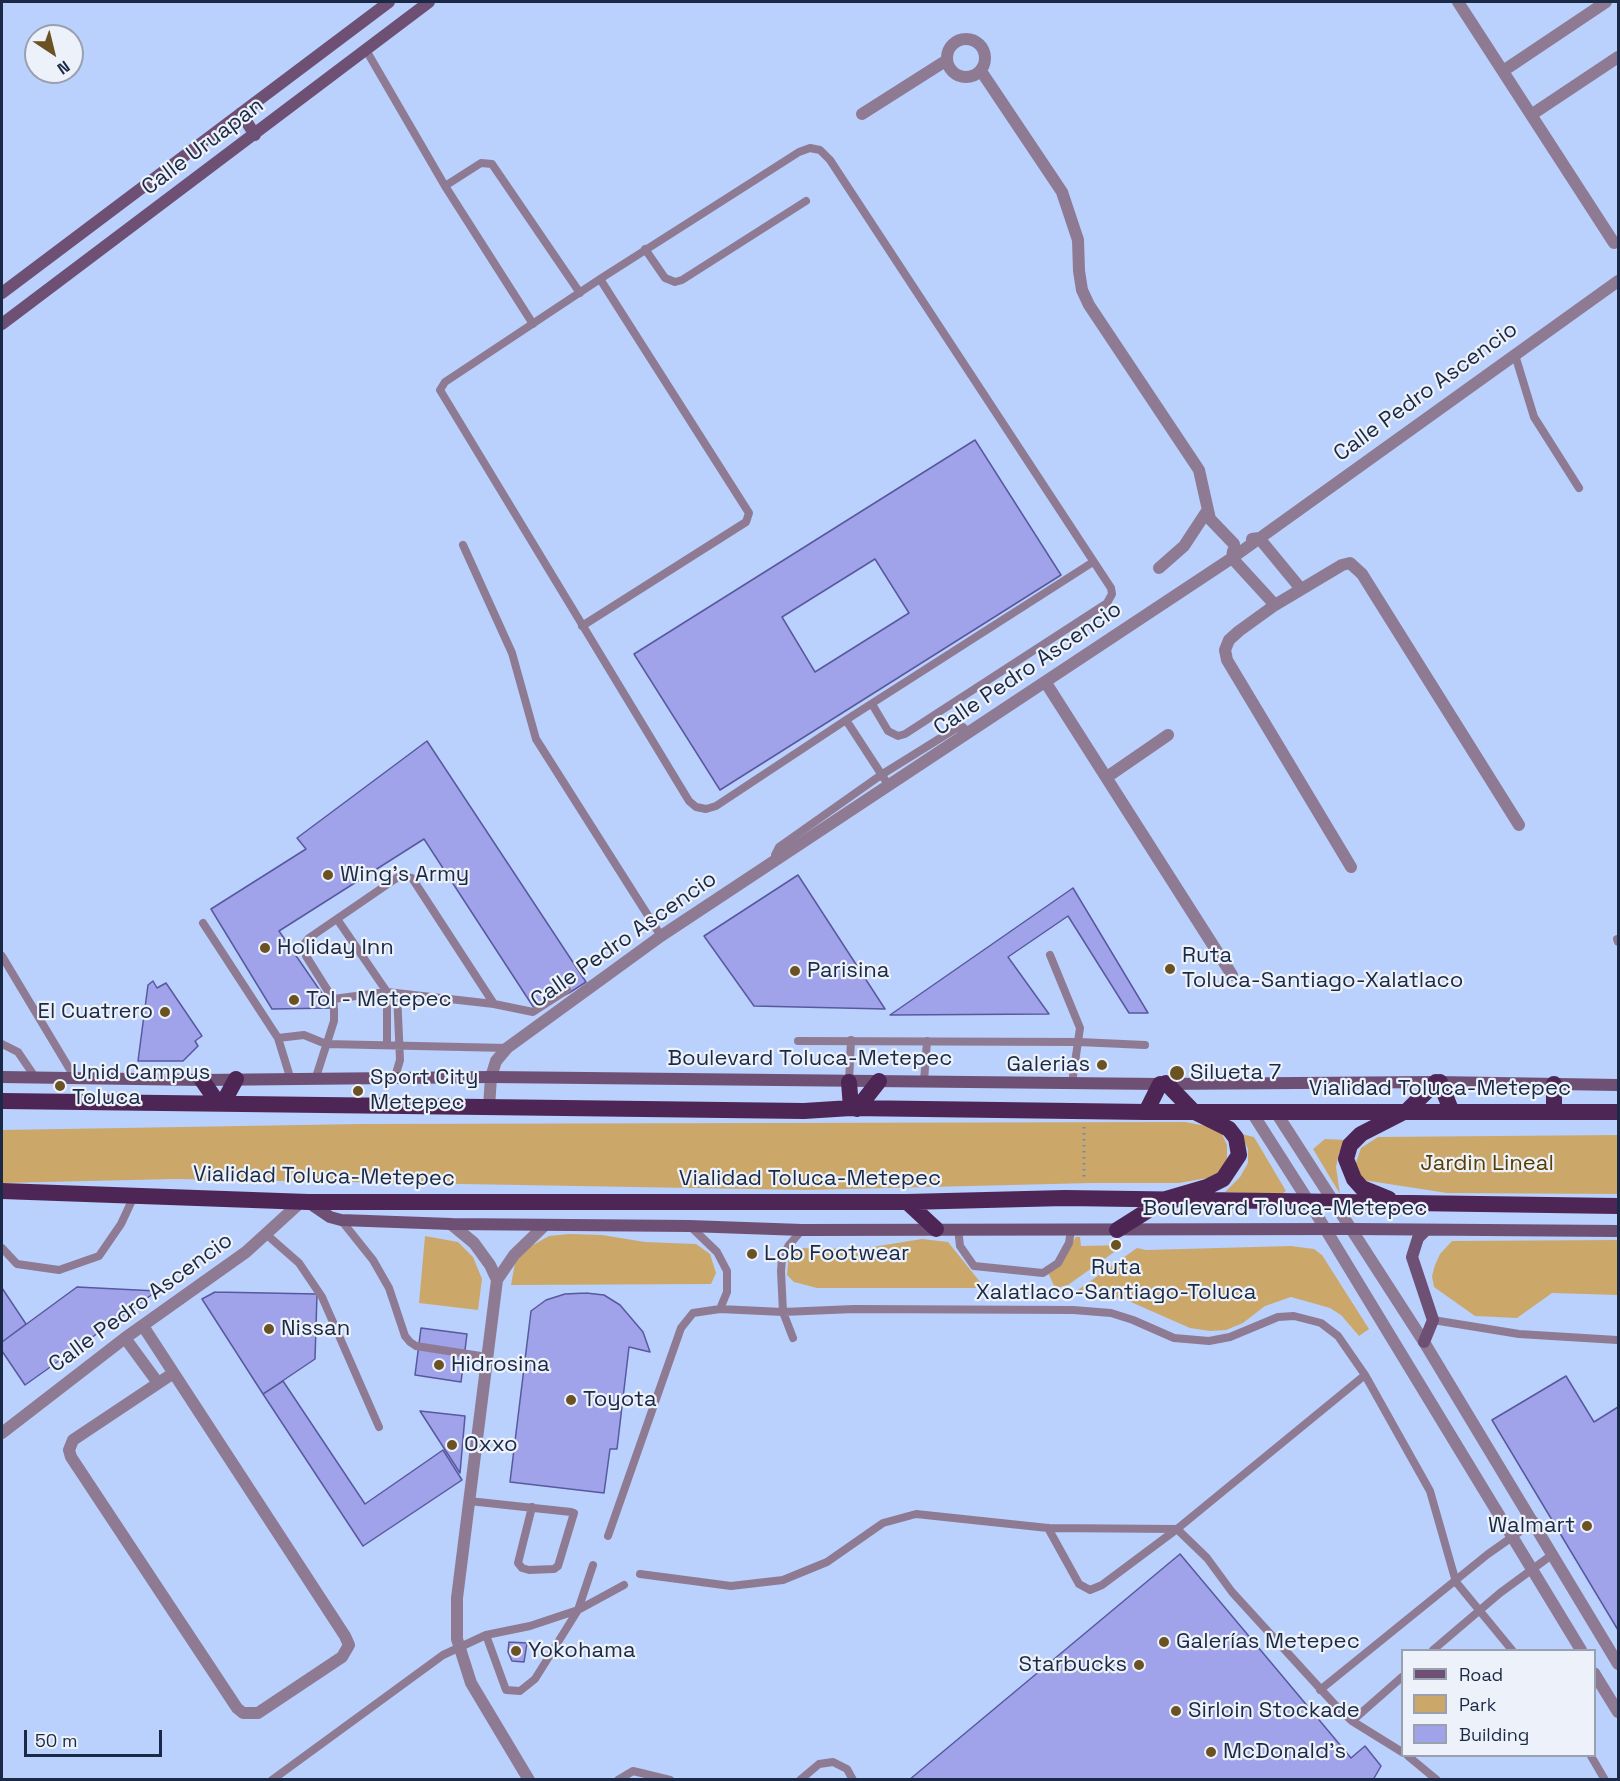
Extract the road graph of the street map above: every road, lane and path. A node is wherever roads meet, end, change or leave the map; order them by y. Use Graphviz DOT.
graph roads {
  1 [pos="389,2"];
  2 [pos="429,2"];
  3 [pos="1458,2"];
  4 [pos="1606,2"];
  5 [pos="1588,6"];
  6 [pos="366,50"];
  7 [pos="1618,57"];
  8 [pos="947,60"];
  9 [pos="981,71"];
  10 [pos="1503,71"];
  11 [pos="241,113"];
  12 [pos="862,114"];
  13 [pos="1531,115"];
  14 [pos="255,135"];
  15 [pos="445,186"];
  16 [pos="806,201"];
  17 [pos="1614,243"];
  18 [pos="645,249"];
  19 [pos="600,279"];
  20 [pos="1618,281"];
  21 [pos="2,293"];
  22 [pos="580,293"];
  23 [pos="2,324"];
  24 [pos="533,324"];
  25 [pos="1515,355"];
  26 [pos="1579,488"];
  27 [pos="1207,511"];
  28 [pos="1259,538"];
  29 [pos="1234,544"];
  30 [pos="463,545"];
  31 [pos="1232,558"];
  32 [pos="1093,562"];
  33 [pos="1159,568"];
  34 [pos="1301,589"];
  35 [pos="1275,605"];
  36 [pos="582,626"];
  37 [pos="1046,683"];
  38 [pos="872,704"];
  39 [pos="846,720"];
  40 [pos="969,733"];
  41 [pos="1168,735"];
  42 [pos="881,775"];
  43 [pos="1107,777"];
  44 [pos="889,786"];
  45 [pos="1519,825"];
  46 [pos="778,860"];
  47 [pos="1351,867"];
  48 [pos="337,919"];
  49 [pos="203,923"];
  50 [pos="661,936"];
  51 [pos="1050,955"];
  52 [pos="2,956"];
  53 [pos="1232,975"];
  54 [pos="567,990"];
  55 [pos="387,992"];
  56 [pos="397,993"];
  57 [pos="333,999"];
  58 [pos="494,1004"];
  59 [pos="278,1038"];
  60 [pos="851,1040"];
  61 [pos="798,1041"];
  62 [pos="927,1041"];
  63 [pos="1079,1042"];
  64 [pos="2,1044"];
  65 [pos="326,1044"];
  66 [pos="1145,1045"];
  67 [pos="387,1046"];
  68 [pos="398,1046"];
  69 [pos="507,1048"];
  70 [pos="2,1077"];
  71 [pos="34,1077"];
  72 [pos="290,1077"];
  73 [pos="316,1077"];
  74 [pos="395,1077"];
  75 [pos="491,1077"];
  76 [pos="75,1078"];
  77 [pos="236,1079"];
  78 [pos="202,1080"];
  79 [pos="879,1081"];
  80 [pos="924,1081"];
  81 [pos="849,1082"];
  82 [pos="1438,1082"];
  83 [pos="1072,1083"];
  84 [pos="1163,1084"];
  85 [pos="1554,1084"];
  86 [pos="1618,1085"];
  87 [pos="2,1101"];
  88 [pos="220,1103"];
  89 [pos="489,1107"];
  90 [pos="854,1108"];
  91 [pos="1408,1110"];
  92 [pos="1451,1110"];
  93 [pos="1193,1111"];
  94 [pos="1251,1111"];
  95 [pos="1275,1111"];
  96 [pos="1554,1111"];
  97 [pos="1146,1112"];
  98 [pos="1618,1112"];
  99 [pos="1084,1126"];
  100 [pos="1084,1184"];
  101 [pos="1207,1187"];
  102 [pos="2,1191"];
  103 [pos="135,1196"];
  104 [pos="1065,1198"];
  105 [pos="1166,1199"];
  106 [pos="305,1202"];
  107 [pos="907,1202"];
  108 [pos="1309,1202"];
  109 [pos="1336,1202"];
  110 [pos="1399,1202"];
  111 [pos="1618,1206"];
  112 [pos="341,1220"];
  113 [pos="451,1224"];
  114 [pos="545,1225"];
  115 [pos="689,1226"];
  116 [pos="936,1228"];
  117 [pos="958,1228"];
  118 [pos="1352,1228"];
  119 [pos="1325,1229"];
  120 [pos="802,1230"];
  121 [pos="1071,1230"];
  122 [pos="1117,1230"];
  123 [pos="1426,1230"];
  124 [pos="1618,1231"];
  125 [pos="267,1235"];
  126 [pos="2,1248"];
  127 [pos="497,1280"];
  128 [pos="720,1309"];
  129 [pos="783,1312"];
  130 [pos="1433,1320"];
  131 [pos="142,1326"];
  132 [pos="125,1338"];
  133 [pos="793,1338"];
  134 [pos="1617,1340"];
  135 [pos="1424,1342"];
  136 [pos="487,1358"];
  137 [pos="172,1374"];
  138 [pos="1365,1375"];
  139 [pos="158,1383"];
  140 [pos="379,1427"];
  141 [pos="2,1433"];
  142 [pos="470,1501"];
  143 [pos="532,1507"];
  144 [pos="1535,1521"];
  145 [pos="1048,1528"];
  146 [pos="1177,1528"];
  147 [pos="608,1536"];
  148 [pos="1510,1538"];
  149 [pos="1553,1554"];
  150 [pos="593,1565"];
  151 [pos="1530,1570"];
  152 [pos="640,1574"];
  153 [pos="1456,1582"];
  154 [pos="624,1585"];
  155 [pos="578,1610"];
  156 [pos="1478,1611"];
  157 [pos="486,1635"];
  158 [pos="1434,1649"];
  159 [pos="1511,1649"];
  160 [pos="1580,1649"];
  161 [pos="1618,1664"];
  162 [pos="1596,1676"];
  163 [pos="1401,1678"];
  164 [pos="1320,1690"];
  165 [pos="1618,1712"];
  166 [pos="1352,1721"];
  167 [pos="1401,1751"];
  168 [pos="1410,1757"];
  169 [pos="1593,1757"];
  170 [pos="272,1779"];
  171 [pos="529,1779"];
  172 [pos="618,1779"];
  173 [pos="670,1779"];
  174 [pos="800,1779"];
  175 [pos="853,1779"];
  176 [pos="1437,1779"];
  177 [pos="1605,1779"];
  1 -- 11 [label="main road, Calle Uruapan"];
  2 -- 6 [label="main road, Calle Uruapan"];
  3 -- 10 [label="street"];
  4 -- 5 [label="street"];
  5 -- 10 [label="street"];
  6 -- 14 [label="main road, Calle Uruapan"];
  6 -- 15 [label="lane"];
  7 -- 13 [label="street"];
  8 -- 9 [label="street"];
  8 -- 9 [label="street"];
  8 -- 12 [label="street"];
  9 -- 27 [label="street"];
  10 -- 13 [label="street"];
  11 -- 14 [label="main road"];
  11 -- 21 [label="main road, Calle Uruapan"];
  13 -- 17 [label="street"];
  14 -- 23 [label="main road, Calle Uruapan"];
  15 -- 22 [label="lane"];
  15 -- 24 [label="lane"];
  16 -- 18 [label="lane"];
  18 -- 19 [label="lane"];
  18 -- 32 [label="lane"];
  19 -- 22 [label="lane"];
  19 -- 36 [label="lane"];
  20 -- 25 [label="street, Calle Pedro Ascencio"];
  22 -- 24 [label="lane"];
  24 -- 36 [label="lane"];
  25 -- 26 [label="lane"];
  25 -- 28 [label="street, Calle Pedro Ascencio"];
  27 -- 29 [label="street"];
  27 -- 33 [label="street"];
  28 -- 29 [label="street"];
  28 -- 31 [label="street, Calle Pedro Ascencio"];
  28 -- 34 [label="street"];
  29 -- 31 [label="street"];
  30 -- 50 [label="lane"];
  31 -- 35 [label="street"];
  31 -- 37 [label="street, Calle Pedro Ascencio"];
  32 -- 38 [label="lane"];
  32 -- 38 [label="lane"];
  34 -- 35 [label="street"];
  34 -- 45 [label="street"];
  35 -- 47 [label="street"];
  36 -- 39 [label="lane"];
  37 -- 40 [label="street, Calle Pedro Ascencio"];
  37 -- 43 [label="street"];
  38 -- 39 [label="lane"];
  39 -- 42 [label="lane"];
  40 -- 42 [label="lane"];
  40 -- 44 [label="street, Calle Pedro Ascencio"];
  41 -- 43 [label="street"];
  42 -- 44 [label="lane"];
  42 -- 46 [label="lane"];
  43 -- 53 [label="street"];
  44 -- 46 [label="street, Calle Pedro Ascencio"];
  46 -- 50 [label="street, Calle Pedro Ascencio"];
  48 -- 55 [label="lane"];
  48 -- 57 [label="lane"];
  48 -- 58 [label="lane"];
  49 -- 59 [label="lane"];
  50 -- 69 [label="street, Calle Pedro Ascencio"];
  51 -- 63 [label="lane"];
  52 -- 76 [label="lane"];
  54 -- 58 [label="lane"];
  55 -- 56 [label="lane"];
  55 -- 57 [label="lane"];
  55 -- 67 [label="lane"];
  56 -- 58 [label="lane"];
  56 -- 68 [label="lane"];
  57 -- 65 [label="lane"];
  59 -- 65 [label="lane"];
  59 -- 72 [label="lane"];
  60 -- 61 [label="lane"];
  60 -- 62 [label="lane"];
  60 -- 81 [label="lane"];
  62 -- 63 [label="lane"];
  62 -- 80 [label="lane"];
  63 -- 66 [label="lane"];
  63 -- 83 [label="lane"];
  64 -- 71 [label="lane"];
  65 -- 67 [label="lane"];
  65 -- 73 [label="lane"];
  67 -- 68 [label="lane"];
  68 -- 69 [label="lane"];
  68 -- 74 [label="lane"];
  69 -- 75 [label="street, Calle Pedro Ascencio"];
  70 -- 71 [label="main road, Boulevard Toluca-Metepec"];
  71 -- 76 [label="main road, Boulevard Toluca-Metepec"];
  72 -- 73 [label="main road, Boulevard Toluca-Metepec"];
  72 -- 77 [label="main road, Boulevard Toluca-Metepec"];
  73 -- 74 [label="main road, Boulevard Toluca-Metepec"];
  74 -- 75 [label="main road, Boulevard Toluca-Metepec"];
  75 -- 81 [label="main road, Boulevard Toluca-Metepec"];
  75 -- 89 [label="street, Calle Pedro Ascencio"];
  76 -- 78 [label="main road, Boulevard Toluca-Metepec"];
  77 -- 78 [label="main road, Boulevard Toluca-Metepec"];
  77 -- 88 [label="highway"];
  78 -- 88 [label="highway"];
  79 -- 80 [label="main road, Boulevard Toluca-Metepec"];
  79 -- 81 [label="main road, Boulevard Toluca-Metepec"];
  79 -- 90 [label="highway"];
  80 -- 83 [label="main road, Boulevard Toluca-Metepec"];
  81 -- 90 [label="highway"];
  82 -- 84 [label="main road, Boulevard Toluca-Metepec"];
  82 -- 85 [label="main road, Boulevard Toluca-Metepec"];
  82 -- 91 [label="highway"];
  82 -- 92 [label="highway"];
  83 -- 84 [label="main road, Boulevard Toluca-Metepec"];
  84 -- 93 [label="highway"];
  84 -- 97 [label="highway"];
  85 -- 86 [label="main road, Boulevard Toluca-Metepec"];
  85 -- 96 [label="highway"];
  87 -- 88 [label="highway, Vialidad Toluca-Metepec"];
  88 -- 89 [label="highway, Vialidad Toluca-Metepec"];
  89 -- 90 [label="highway, Vialidad Toluca-Metepec"];
  90 -- 97 [label="highway, Vialidad Toluca-Metepec"];
  91 -- 92 [label="highway, Vialidad Toluca-Metepec"];
  91 -- 95 [label="highway, Vialidad Toluca-Metepec"];
  91 -- 110 [label="highway"];
  92 -- 96 [label="highway, Vialidad Toluca-Metepec"];
  93 -- 94 [label="highway, Vialidad Toluca-Metepec"];
  93 -- 97 [label="highway, Vialidad Toluca-Metepec"];
  93 -- 101 [label="highway"];
  94 -- 95 [label="highway, Vialidad Toluca-Metepec"];
  94 -- 108 [label="street"];
  95 -- 109 [label="street"];
  96 -- 98 [label="highway, Vialidad Toluca-Metepec"];
  99 -- 100 [label="path"];
  101 -- 104 [label="highway"];
  101 -- 105 [label="highway"];
  102 -- 103 [label="highway, Vialidad Toluca-Metepec"];
  103 -- 106 [label="highway, Vialidad Toluca-Metepec"];
  103 -- 126 [label="lane"];
  104 -- 105 [label="highway, Vialidad Toluca-Metepec"];
  104 -- 107 [label="highway, Vialidad Toluca-Metepec"];
  105 -- 108 [label="highway, Vialidad Toluca-Metepec"];
  105 -- 122 [label="highway"];
  106 -- 107 [label="highway, Vialidad Toluca-Metepec"];
  106 -- 112 [label="main road, Boulevard Toluca-Metepec"];
  106 -- 125 [label="street, Calle Pedro Ascencio"];
  107 -- 116 [label="highway"];
  108 -- 109 [label="highway, Vialidad Toluca-Metepec"];
  108 -- 119 [label="street"];
  109 -- 110 [label="highway, Vialidad Toluca-Metepec"];
  109 -- 118 [label="street"];
  110 -- 111 [label="highway, Vialidad Toluca-Metepec"];
  112 -- 113 [label="main road, Boulevard Toluca-Metepec"];
  112 -- 136 [label="lane"];
  113 -- 114 [label="main road, Boulevard Toluca-Metepec"];
  113 -- 127 [label="street"];
  114 -- 115 [label="main road, Boulevard Toluca-Metepec"];
  114 -- 127 [label="street"];
  115 -- 120 [label="main road, Boulevard Toluca-Metepec"];
  115 -- 128 [label="lane"];
  116 -- 117 [label="main road, Boulevard Toluca-Metepec"];
  116 -- 120 [label="main road, Boulevard Toluca-Metepec"];
  117 -- 121 [label="main road, Boulevard Toluca-Metepec"];
  117 -- 121 [label="lane"];
  118 -- 119 [label="main road, Boulevard Toluca-Metepec"];
  118 -- 123 [label="main road, Boulevard Toluca-Metepec"];
  118 -- 135 [label="street"];
  119 -- 122 [label="main road, Boulevard Toluca-Metepec"];
  119 -- 148 [label="street"];
  120 -- 129 [label="lane"];
  121 -- 122 [label="main road, Boulevard Toluca-Metepec"];
  123 -- 124 [label="main road, Boulevard Toluca-Metepec"];
  123 -- 130 [label="main road"];
  125 -- 131 [label="street, Calle Pedro Ascencio"];
  125 -- 140 [label="lane"];
  127 -- 136 [label="street"];
  128 -- 129 [label="lane"];
  128 -- 147 [label="lane"];
  129 -- 133 [label="lane"];
  129 -- 138 [label="lane"];
  130 -- 134 [label="lane"];
  130 -- 135 [label="main road"];
  131 -- 132 [label="street, Calle Pedro Ascencio"];
  131 -- 137 [label="street"];
  132 -- 139 [label="street"];
  132 -- 141 [label="street, Calle Pedro Ascencio"];
  135 -- 144 [label="street"];
  136 -- 142 [label="street"];
  137 -- 139 [label="street"];
  137 -- 139 [label="street"];
  138 -- 146 [label="lane"];
  138 -- 153 [label="lane"];
  142 -- 143 [label="lane"];
  142 -- 171 [label="street"];
  143 -- 143 [label="lane"];
  144 -- 148 [label="lane"];
  144 -- 149 [label="street"];
  145 -- 146 [label="lane"];
  145 -- 146 [label="lane"];
  145 -- 152 [label="lane"];
  146 -- 164 [label="lane"];
  148 -- 151 [label="street"];
  148 -- 153 [label="lane"];
  149 -- 151 [label="lane"];
  149 -- 161 [label="street"];
  150 -- 155 [label="lane"];
  151 -- 156 [label="lane"];
  151 -- 160 [label="street"];
  153 -- 156 [label="lane"];
  153 -- 164 [label="lane"];
  154 -- 155 [label="lane"];
  155 -- 157 [label="lane"];
  155 -- 157 [label="lane"];
  156 -- 158 [label="lane"];
  156 -- 159 [label="lane"];
  157 -- 170 [label="lane"];
  162 -- 165 [label="street"];
  163 -- 166 [label="lane"];
  164 -- 166 [label="lane"];
  166 -- 167 [label="lane"];
  168 -- 176 [label="lane"];
  169 -- 177 [label="lane"];
  172 -- 173 [label="lane"];
  174 -- 175 [label="lane"];
}
